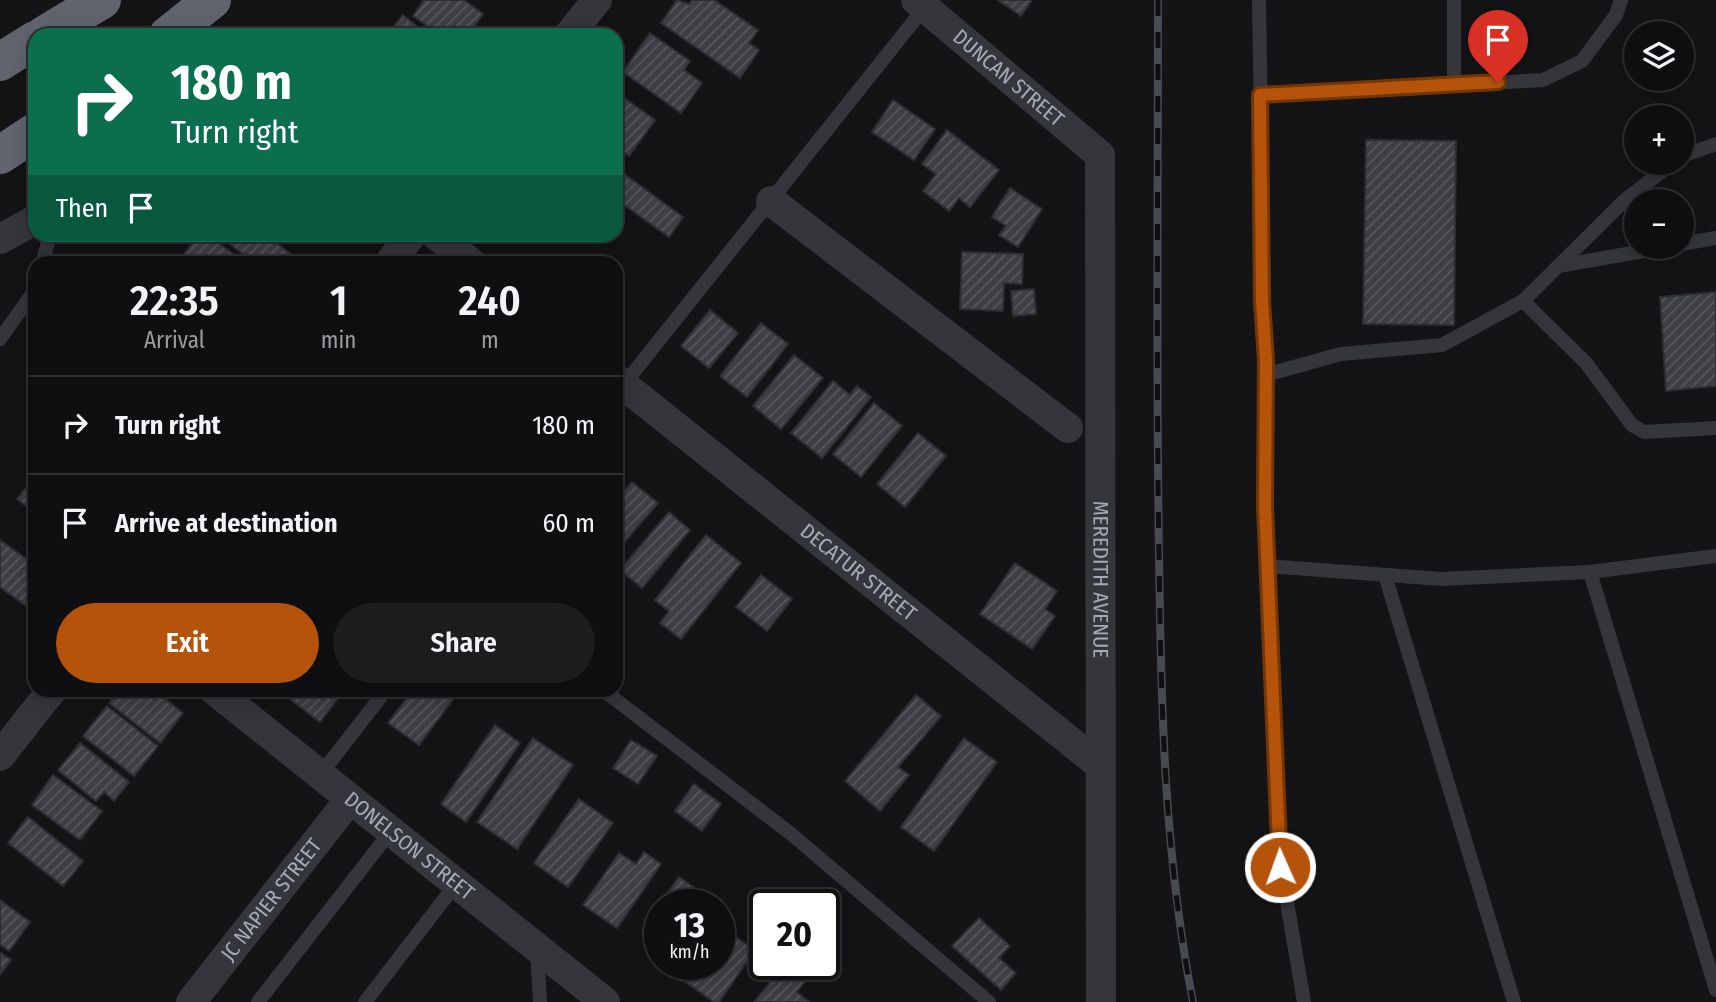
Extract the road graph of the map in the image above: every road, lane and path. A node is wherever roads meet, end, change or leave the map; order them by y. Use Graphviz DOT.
graph roads {
  1 [pos="102,0"];
  2 [pos="212,0"];
  3 [pos="597,0"];
  4 [pos="1259,0"];
  5 [pos="1454,0"];
  6 [pos="1621,0"];
  7 [pos="920,4"];
  8 [pos="56,28"];
  9 [pos="177,28"];
  10 [pos="575,28"];
  11 [pos="28,44"];
  12 [pos="0,61"];
  13 [pos="1454,85"];
  14 [pos="1260,95"];
  15 [pos="28,137"];
  16 [pos="1716,144"];
  17 [pos="1694,152"];
  18 [pos="0,155"];
  19 [pos="1100,155"];
  20 [pos="1657,175"];
  21 [pos="771,201"];
  22 [pos="28,224"];
  23 [pos="1716,238"];
  24 [pos="0,239"];
  25 [pos="406,242"];
  26 [pos="445,242"];
  27 [pos="1694,242"];
  28 [pos="1624,254"];
  29 [pos="395,256"];
  30 [pos="462,256"];
  31 [pos="1558,265"];
  32 [pos="28,300"];
  33 [pos="1523,301"];
  34 [pos="0,339"];
  35 [pos="1265,375"];
  36 [pos="623,381"];
  37 [pos="623,389"];
  38 [pos="1068,428"];
  39 [pos="1716,428"];
  40 [pos="1716,556"];
  41 [pos="1268,566"];
  42 [pos="1590,572"];
  43 [pos="1385,575"];
  44 [pos="46,697"];
  45 [pos="223,697"];
  46 [pos="381,697"];
  47 [pos="612,697"];
  48 [pos="0,756"];
  49 [pos="1100,765"];
  50 [pos="320,775"];
  51 [pos="350,799"];
  52 [pos="391,831"];
  53 [pos="456,884"];
  54 [pos="537,948"];
  55 [pos="1716,990"];
  56 [pos="191,1002"];
  57 [pos="258,1002"];
  58 [pos="365,1002"];
  59 [pos="540,1002"];
  60 [pos="605,1002"];
  61 [pos="989,1002"];
  62 [pos="1101,1002"];
  63 [pos="1304,1002"];
  64 [pos="1514,1002"];
  1 -- 8 [label="highway"];
  2 -- 9 [label="highway"];
  3 -- 10 [label="street"];
  4 -- 14 [label="lane"];
  5 -- 13 [label="lane"];
  6 -- 13 [label="lane"];
  7 -- 19 [label="street, DUNCAN STREET"];
  7 -- 21 [label="lane"];
  11 -- 12 [label="highway"];
  13 -- 14 [label="lane"];
  14 -- 35 [label="lane"];
  15 -- 18 [label="highway"];
  16 -- 17 [label="lane"];
  19 -- 49 [label="street, MEREDITH AVENUE"];
  20 -- 31 [label="lane"];
  21 -- 36 [label="lane"];
  21 -- 38 [label="street"];
  22 -- 24 [label="street"];
  23 -- 27 [label="lane"];
  25 -- 29 [label="street"];
  26 -- 30 [label="street"];
  28 -- 31 [label="lane"];
  31 -- 33 [label="lane"];
  32 -- 34 [label="lane"];
  33 -- 35 [label="lane"];
  33 -- 39 [label="lane"];
  35 -- 41 [label="lane"];
  37 -- 49 [label="street, DECATUR STREET"];
  40 -- 42 [label="lane"];
  41 -- 43 [label="lane"];
  41 -- 63 [label="lane"];
  42 -- 43 [label="lane"];
  42 -- 55 [label="lane"];
  43 -- 64 [label="lane"];
  44 -- 48 [label="street"];
  45 -- 50 [label="street, DONELSON STREET"];
  46 -- 50 [label="lane"];
  47 -- 61 [label="lane"];
  49 -- 62 [label="street, MEREDITH AVENUE"];
  50 -- 51 [label="street, DONELSON STREET"];
  51 -- 52 [label="street, DONELSON STREET"];
  51 -- 56 [label="street, JC NAPIER STREET"];
  52 -- 53 [label="street, DONELSON STREET"];
  52 -- 57 [label="lane"];
  53 -- 54 [label="street, DONELSON STREET"];
  53 -- 58 [label="lane"];
  54 -- 59 [label="lane"];
  54 -- 60 [label="street, DONELSON STREET"];
}
